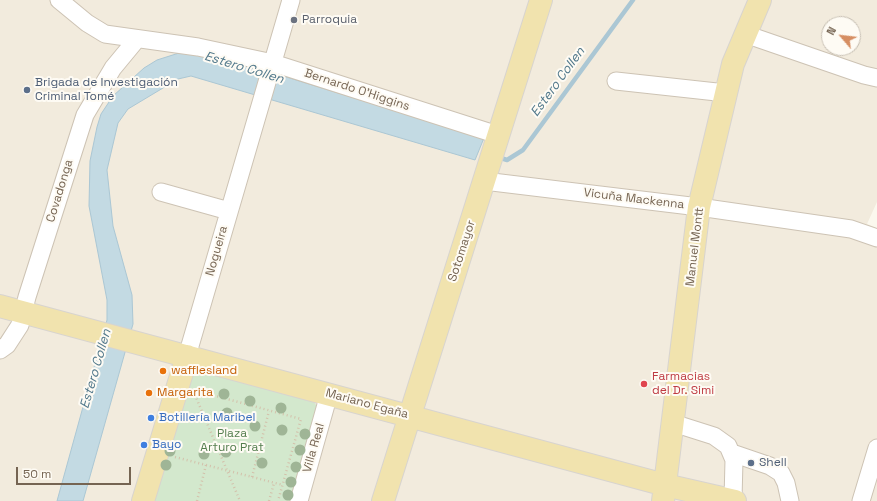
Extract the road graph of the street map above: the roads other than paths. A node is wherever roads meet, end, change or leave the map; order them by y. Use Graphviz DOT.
graph roads {
  1 [pos="59,0"];
  2 [pos="291,0"];
  3 [pos="541,0"];
  4 [pos="760,0"];
  5 [pos="745,34"];
  6 [pos="137,39"];
  7 [pos="271,68"];
  8 [pos="877,78"];
  9 [pos="616,81"];
  10 [pos="726,93"];
  11 [pos="497,140"];
  12 [pos="486,173"];
  13 [pos="161,192"];
  14 [pos="699,207"];
  15 [pos="229,211"];
  16 [pos="877,238"];
  17 [pos="0,306"];
  18 [pos="23,312"];
  19 [pos="0,350"];
  20 [pos="186,356"];
  21 [pos="329,394"];
  22 [pos="410,416"];
  23 [pos="673,422"];
  24 [pos="877,448"];
  25 [pos="732,453"];
  26 [pos="664,493"];
  27 [pos="143,501"];
  28 [pos="299,501"];
  29 [pos="383,501"];
  30 [pos="734,501"];
  31 [pos="790,501"];
  32 [pos="861,501"];
  1 -- 6 [label="street, Bernardo O'Higgins"];
  2 -- 7 [label="street, Nogueira"];
  3 -- 11 [label="main road, Sotomayor"];
  4 -- 5 [label="main road, Manuel Montt"];
  5 -- 8 [label="street"];
  5 -- 10 [label="main road, Manuel Montt"];
  6 -- 7 [label="street, Bernardo O'Higgins"];
  6 -- 18 [label="street, Covadonga"];
  7 -- 11 [label="street, Bernardo O'Higgins"];
  7 -- 15 [label="street, Nogueira"];
  9 -- 10 [label="street"];
  10 -- 14 [label="main road, Manuel Montt"];
  11 -- 12 [label="main road, Sotomayor"];
  12 -- 14 [label="street, Vicuña Mackenna"];
  12 -- 22 [label="main road, Sotomayor"];
  13 -- 15 [label="street"];
  14 -- 16 [label="street, Vicuña Mackenna"];
  14 -- 23 [label="main road, Manuel Montt"];
  15 -- 20 [label="street, Nogueira"];
  17 -- 18 [label="main road, Mariano Egaña"];
  18 -- 19 [label="street, Covadonga"];
  18 -- 20 [label="main road, Mariano Egaña"];
  20 -- 21 [label="main road, Mariano Egaña"];
  20 -- 27 [label="main road, Nogueira"];
  21 -- 22 [label="main road, Mariano Egaña"];
  21 -- 28 [label="street, Villa Real"];
  22 -- 26 [label="main road, Mariano Egaña"];
  22 -- 29 [label="main road, Sotomayor"];
  23 -- 25 [label="street"];
  23 -- 26 [label="main road, Manuel Montt"];
  24 -- 32 [label="street"];
  25 -- 30 [label="street"];
  25 -- 31 [label="street"];
  26 -- 30 [label="main road, Mariano Egaña"];
}
